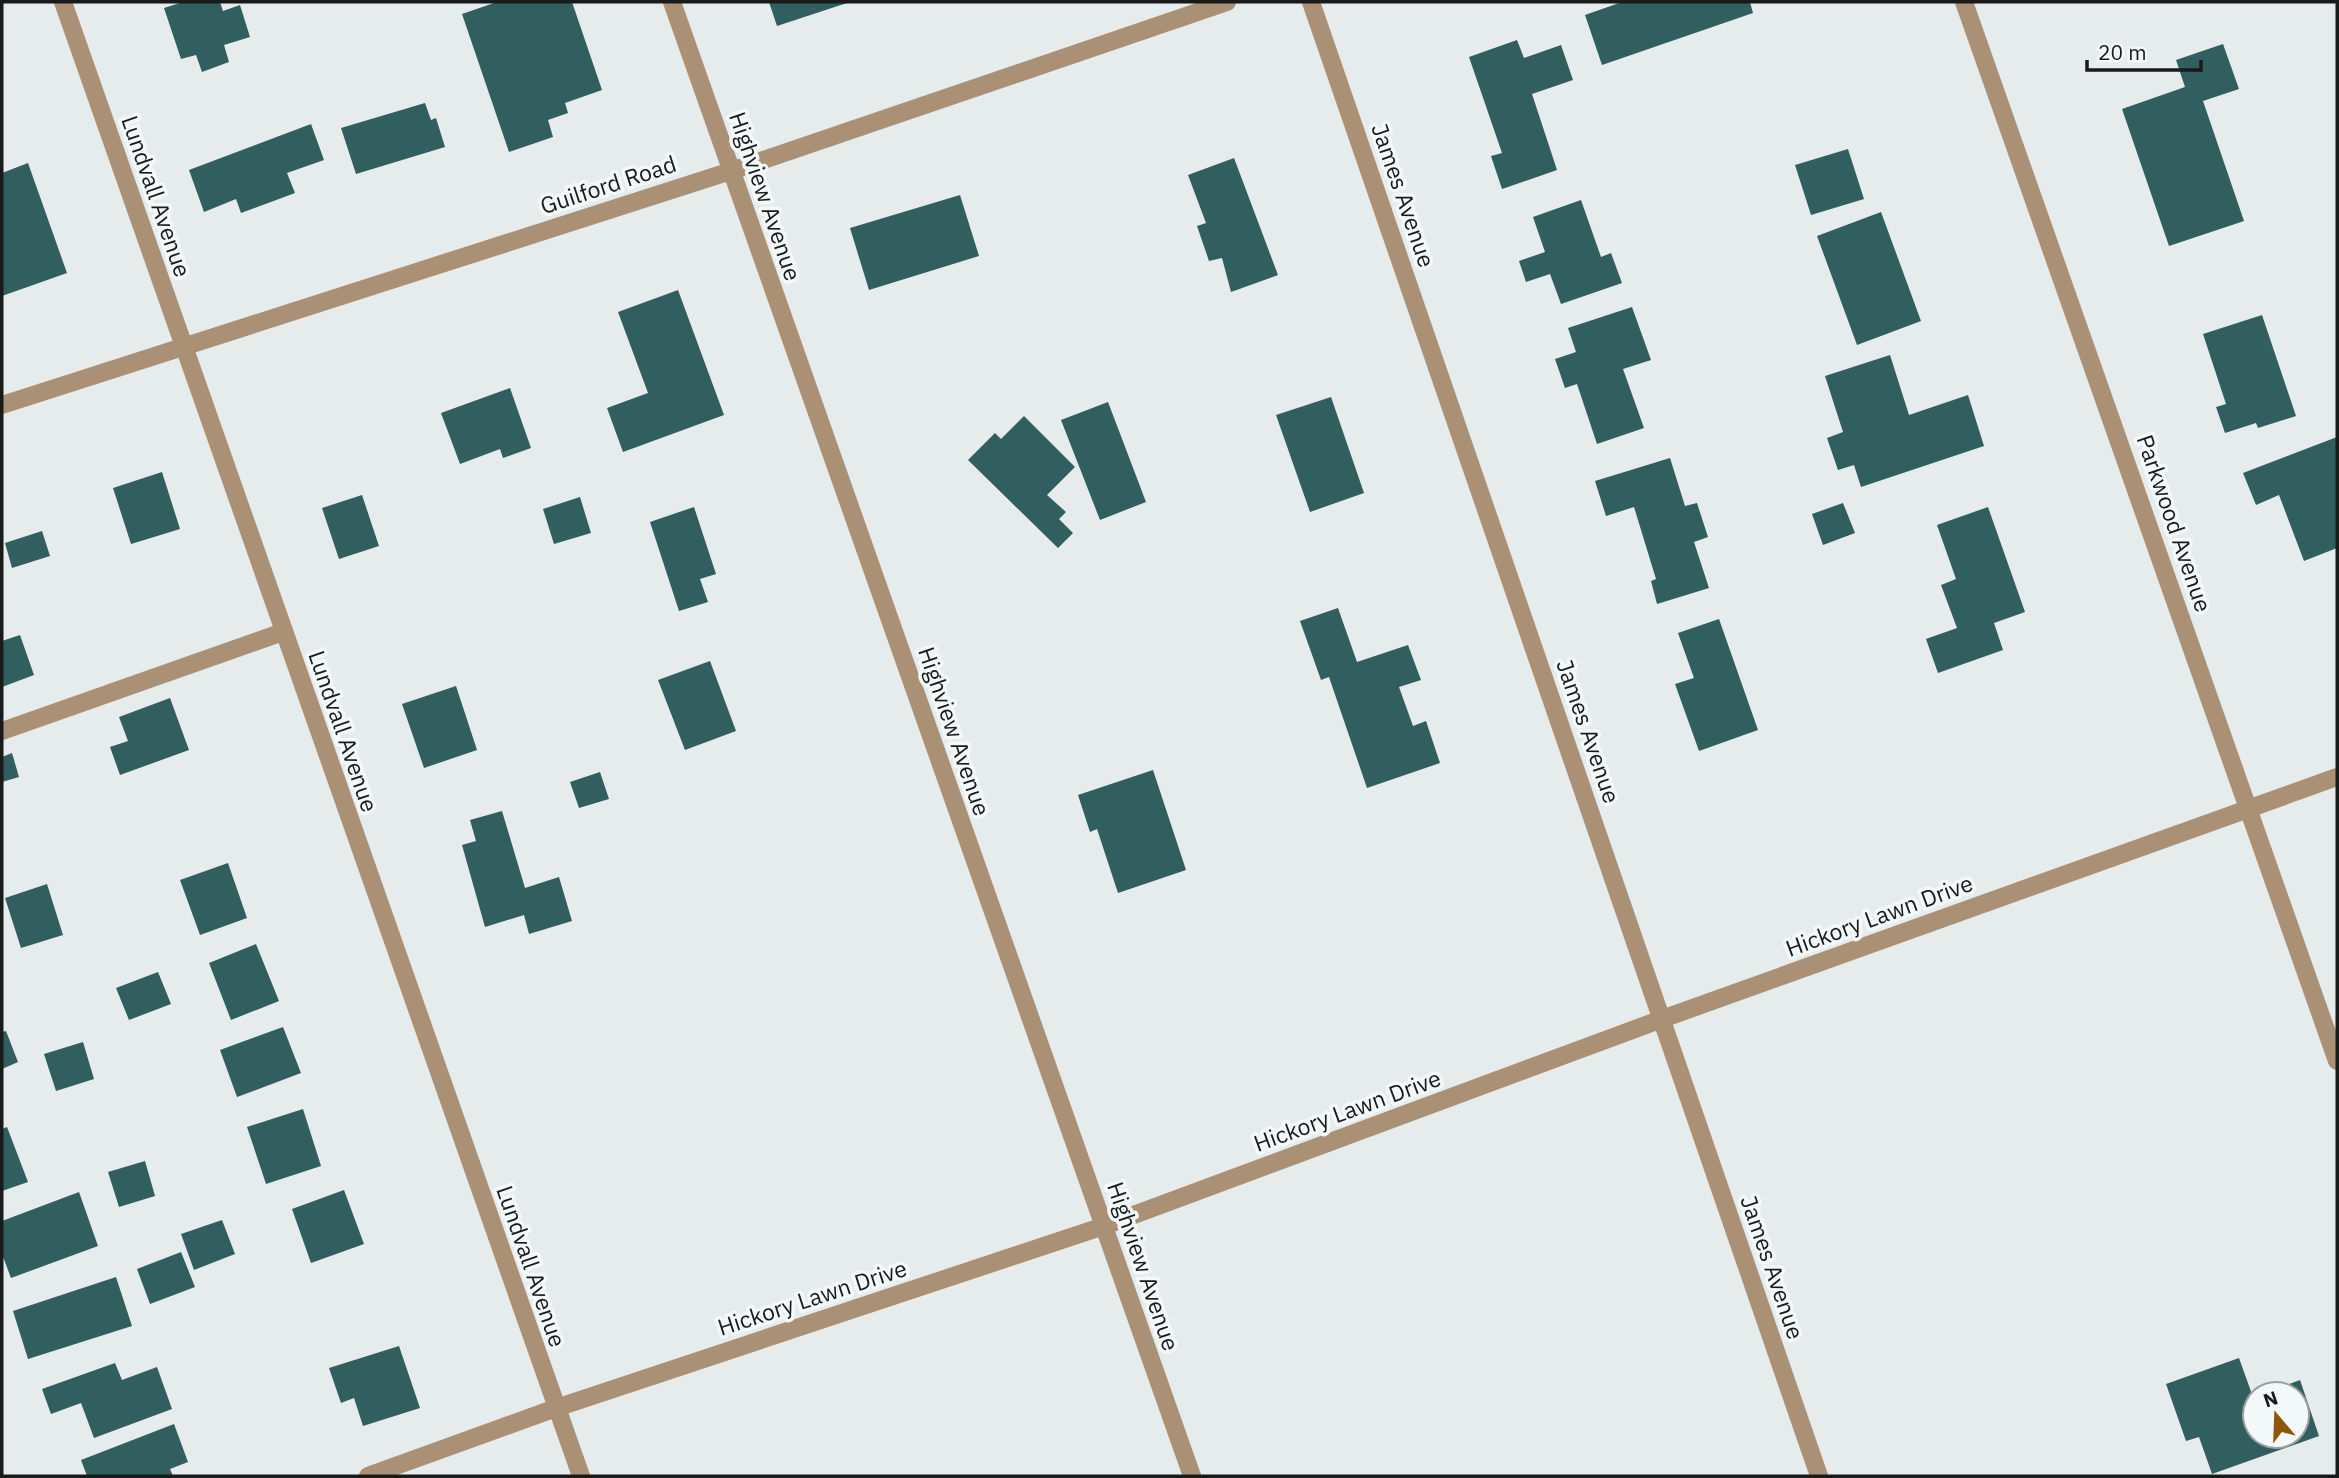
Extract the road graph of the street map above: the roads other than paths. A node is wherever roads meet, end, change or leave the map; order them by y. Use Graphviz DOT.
graph roads {
  1 [pos="63,2"];
  2 [pos="672,2"];
  3 [pos="1227,2"];
  4 [pos="1311,2"];
  5 [pos="1964,2"];
  6 [pos="731,171"];
  7 [pos="182,345"];
  8 [pos="2,405"];
  9 [pos="283,632"];
  10 [pos="2,731"];
  11 [pos="2337,777"];
  12 [pos="2249,808"];
  13 [pos="1662,1019"];
  14 [pos="2337,1061"];
  15 [pos="1104,1226"];
  16 [pos="556,1408"];
  17 [pos="368,1476"];
  18 [pos="581,1476"];
  19 [pos="1192,1476"];
  20 [pos="1819,1476"];
  1 -- 7 [label="street, Lundvall Avenue"];
  2 -- 6 [label="street, Highview Avenue"];
  3 -- 6 [label="street, Guilford Road"];
  4 -- 13 [label="street, James Avenue"];
  5 -- 12 [label="street, Parkwood Avenue"];
  6 -- 7 [label="street, Guilford Road"];
  6 -- 15 [label="street, Highview Avenue"];
  7 -- 8 [label="street, Guilford Road"];
  7 -- 9 [label="street, Lundvall Avenue"];
  9 -- 10 [label="street"];
  9 -- 16 [label="street, Lundvall Avenue"];
  11 -- 12 [label="street, Hickory Lawn Drive"];
  12 -- 13 [label="street, Hickory Lawn Drive"];
  12 -- 14 [label="street, Parkwood Avenue"];
  13 -- 15 [label="street, Hickory Lawn Drive"];
  13 -- 20 [label="street, James Avenue"];
  15 -- 16 [label="street, Hickory Lawn Drive"];
  15 -- 19 [label="street, Highview Avenue"];
  16 -- 17 [label="street, Hickory Lawn Drive"];
  16 -- 18 [label="street, Lundvall Avenue"];
}
